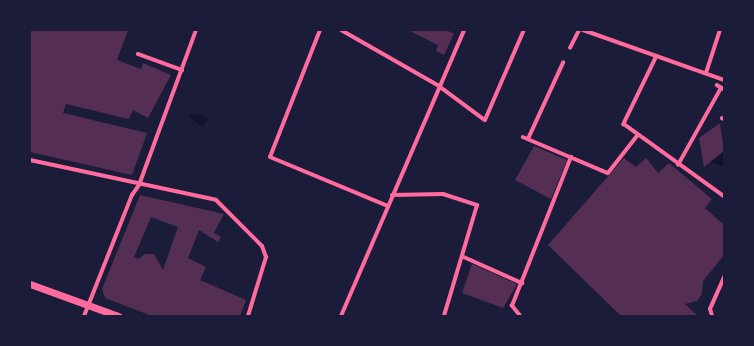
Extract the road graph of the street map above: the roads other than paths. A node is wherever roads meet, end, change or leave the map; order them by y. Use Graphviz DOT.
graph roads {
  1 [pos="196,30"];
  2 [pos="320,30"];
  3 [pos="340,30"];
  4 [pos="464,30"];
  5 [pos="524,30"];
  6 [pos="579,30"];
  7 [pos="583,30"];
  8 [pos="720,30"];
  9 [pos="592,32"];
  10 [pos="570,48"];
  11 [pos="138,54"];
  12 [pos="657,56"];
  13 [pos="563,63"];
  14 [pos="182,70"];
  15 [pos="706,73"];
  16 [pos="724,80"];
  17 [pos="717,85"];
  18 [pos="439,86"];
  19 [pos="723,89"];
  20 [pos="637,136"];
  21 [pos="523,137"];
  22 [pos="528,139"];
  23 [pos="571,157"];
  24 [pos="30,160"];
  25 [pos="678,165"];
  26 [pos="140,185"];
  27 [pos="392,195"];
  28 [pos="724,196"];
  29 [pos="388,206"];
  30 [pos="464,257"];
  31 [pos="724,277"];
  32 [pos="522,283"];
  33 [pos="30,284"];
  34 [pos="87,305"];
  35 [pos="712,315"];
  36 [pos="84,316"];
  37 [pos="118,316"];
  38 [pos="248,316"];
  39 [pos="341,316"];
  40 [pos="444,316"];
  41 [pos="520,316"];
  1 -- 14 [label="street"];
  2 -- 29 [label="street"];
  3 -- 18 [label="street"];
  4 -- 18 [label="street"];
  5 -- 18 [label="street"];
  6 -- 10 [label="street"];
  7 -- 9 [label="street"];
  8 -- 15 [label="street"];
  9 -- 12 [label="street"];
  11 -- 14 [label="street"];
  12 -- 15 [label="street"];
  12 -- 20 [label="street"];
  13 -- 22 [label="street"];
  14 -- 26 [label="street"];
  15 -- 16 [label="street"];
  17 -- 19 [label="street"];
  18 -- 27 [label="street"];
  19 -- 25 [label="street"];
  20 -- 23 [label="street"];
  20 -- 25 [label="street"];
  21 -- 22 [label="street"];
  22 -- 23 [label="street"];
  23 -- 32 [label="street"];
  24 -- 26 [label="street"];
  25 -- 28 [label="street"];
  26 -- 34 [label="street"];
  26 -- 38 [label="street"];
  27 -- 29 [label="street"];
  27 -- 30 [label="street"];
  29 -- 39 [label="street"];
  30 -- 32 [label="street"];
  30 -- 40 [label="street"];
  31 -- 35 [label="street"];
  32 -- 41 [label="street"];
  33 -- 34 [label="street"];
  34 -- 36 [label="street"];
  34 -- 37 [label="street"];
}
